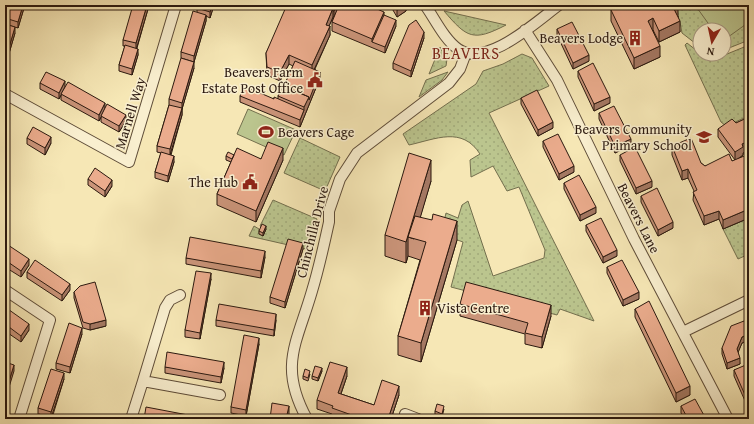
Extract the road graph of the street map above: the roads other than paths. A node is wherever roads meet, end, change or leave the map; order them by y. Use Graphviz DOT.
graph roads {
  1 [pos="176,5"];
  2 [pos="426,5"];
  3 [pos="559,5"];
  4 [pos="525,30"];
  5 [pos="466,53"];
  6 [pos="5,94"];
  7 [pos="5,290"];
  8 [pos="180,295"];
  9 [pos="749,300"];
  10 [pos="684,332"];
  11 [pos="143,381"];
  12 [pos="220,395"];
  13 [pos="405,414"];
  14 [pos="19,419"];
  15 [pos="131,419"];
  16 [pos="307,419"];
  17 [pos="418,419"];
  18 [pos="728,419"];
  1 -- 6 [label="street, Marnell Way"];
  2 -- 5 [label="street"];
  3 -- 4 [label="street"];
  4 -- 5 [label="street"];
  4 -- 10 [label="street, Beavers Lane"];
  5 -- 16 [label="street, Chinchilla Drive"];
  7 -- 14 [label="street"];
  8 -- 11 [label="street"];
  9 -- 10 [label="street"];
  10 -- 18 [label="street, Beavers Lane"];
  11 -- 12 [label="street"];
  11 -- 15 [label="street"];
  13 -- 17 [label="street"];
}
